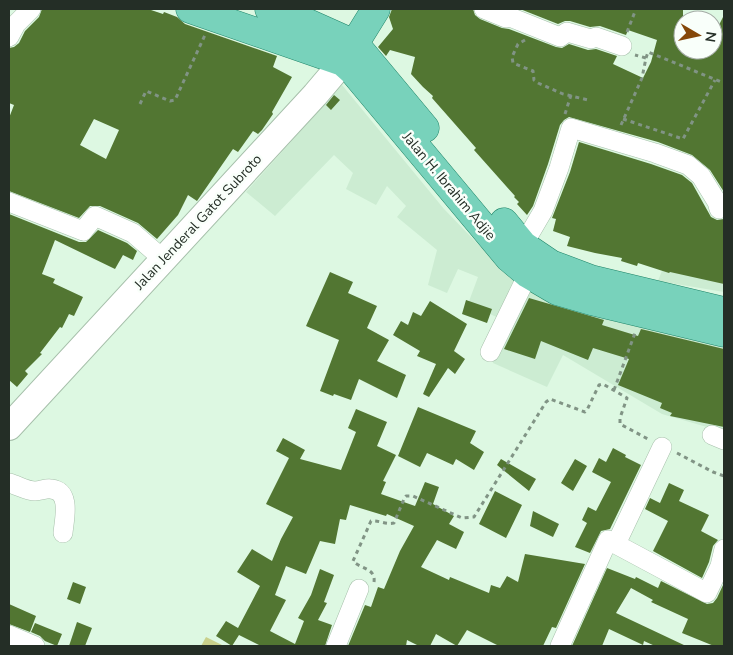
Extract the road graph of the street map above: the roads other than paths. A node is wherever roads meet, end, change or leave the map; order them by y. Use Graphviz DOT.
graph roads {
  1 [pos="31,9"];
  2 [pos="268,9"];
  3 [pos="365,9"];
  4 [pos="376,9"];
  5 [pos="472,9"];
  6 [pos="478,9"];
  7 [pos="484,9"];
  8 [pos="201,13"];
  9 [pos="308,23"];
  10 [pos="9,37"];
  11 [pos="622,46"];
  12 [pos="349,53"];
  13 [pos="9,202"];
  14 [pos="719,209"];
  15 [pos="523,245"];
  16 [pos="164,260"];
  17 [pos="528,274"];
  18 [pos="724,311"];
  19 [pos="724,333"];
  20 [pos="490,352"];
  21 [pos="11,420"];
  22 [pos="662,447"];
  23 [pos="9,483"];
  24 [pos="63,534"];
  25 [pos="616,544"];
  26 [pos="724,549"];
  27 [pos="365,587"];
  28 [pos="9,635"];
  29 [pos="35,646"];
  30 [pos="336,646"];
  31 [pos="560,646"];
  1 -- 10 [label="street"];
  2 -- 9 [label="main road, Jalan H. Ibrahim Adjie"];
  3 -- 9 [label="main road"];
  4 -- 12 [label="main road, Jalan Jenderal Gatot Subroto"];
  5 -- 6 [label="street"];
  7 -- 11 [label="street"];
  8 -- 12 [label="main road, Jalan H. Ibrahim Adjie"];
  9 -- 12 [label="main road, Jalan H. Ibrahim Adjie"];
  12 -- 15 [label="main road, Jalan H. Ibrahim Adjie"];
  12 -- 16 [label="street, Jalan Jenderal Gatot Subroto"];
  12 -- 17 [label="main road, Jalan H. Ibrahim Adjie"];
  13 -- 16 [label="street"];
  14 -- 15 [label="street"];
  15 -- 18 [label="main road, Jalan H. Ibrahim Adjie"];
  16 -- 21 [label="street, Jalan Jenderal Gatot Subroto"];
  17 -- 19 [label="main road, Jalan H. Ibrahim Adjie"];
  17 -- 20 [label="street"];
  22 -- 25 [label="street"];
  23 -- 24 [label="street"];
  25 -- 26 [label="street"];
  25 -- 31 [label="street"];
  27 -- 30 [label="street"];
  28 -- 29 [label="street"];
}
